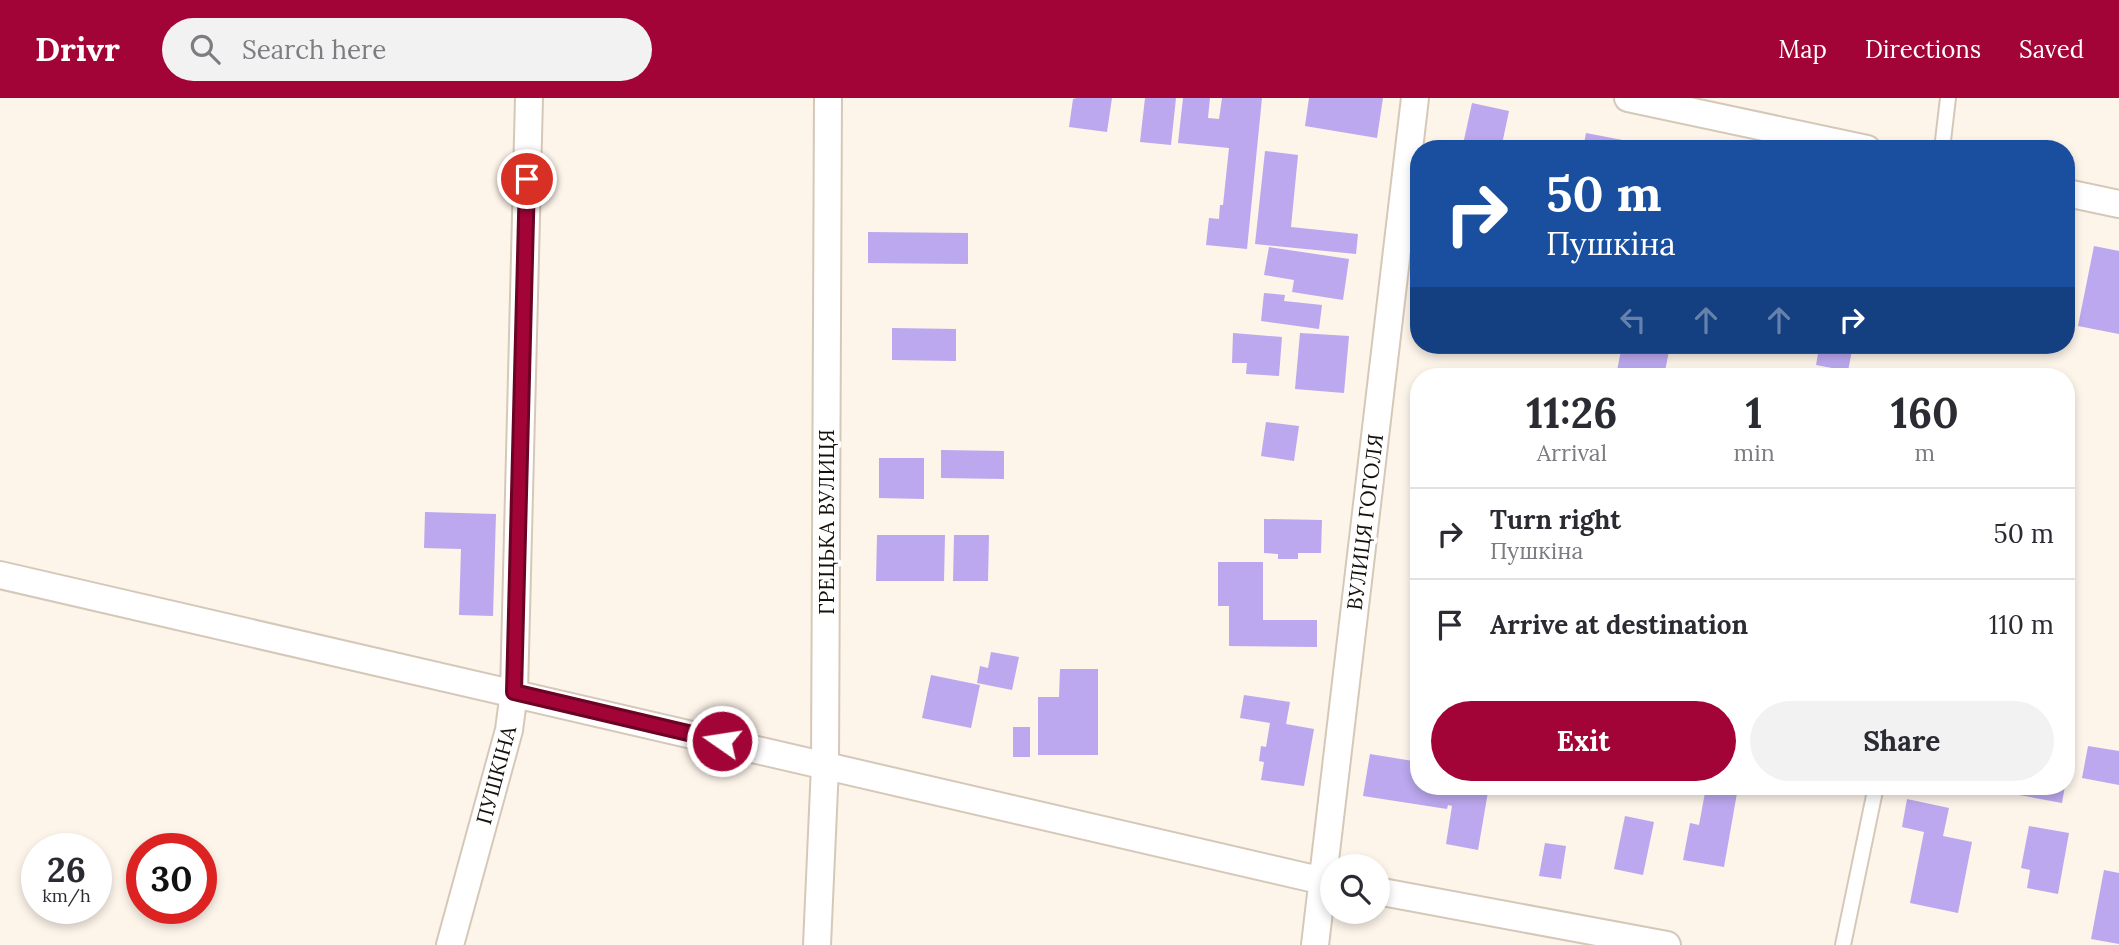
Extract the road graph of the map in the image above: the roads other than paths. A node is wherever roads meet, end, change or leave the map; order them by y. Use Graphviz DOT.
graph roads {
  1 [pos="529,98"];
  2 [pos="828,98"];
  3 [pos="1415,98"];
  4 [pos="1628,98"];
  5 [pos="1948,98"];
  6 [pos="1410,140"];
  7 [pos="1825,140"];
  8 [pos="1943,140"];
  9 [pos="1410,143"];
  10 [pos="2075,195"];
  11 [pos="2119,204"];
  12 [pos="0,575"];
  13 [pos="514,692"];
  14 [pos="825,766"];
  15 [pos="1875,795"];
  16 [pos="1330,854"];
  17 [pos="1320,880"];
  18 [pos="1390,893"];
  19 [pos="1320,919"];
  20 [pos="450,945"];
  21 [pos="817,945"];
  22 [pos="1315,945"];
  23 [pos="1667,945"];
  24 [pos="1843,945"];
  1 -- 13 [label="street, ПУШКІНА"];
  2 -- 14 [label="street, ГРЕЦЬКА ВУЛИЦЯ"];
  3 -- 6 [label="street, ВУЛИЦЯ ГОГОЛЯ"];
  4 -- 7 [label="street"];
  5 -- 8 [label="lane"];
  9 -- 16 [label="street, ВУЛИЦЯ ГОГОЛЯ"];
  10 -- 11 [label="street"];
  12 -- 13 [label="street"];
  13 -- 14 [label="street"];
  13 -- 20 [label="street, ПУШКІНА"];
  14 -- 17 [label="street"];
  14 -- 21 [label="street, ГРЕЦЬКА ВУЛИЦЯ"];
  15 -- 24 [label="lane"];
  18 -- 23 [label="street"];
  19 -- 22 [label="street, ВУЛИЦЯ ГОГОЛЯ"];
}
